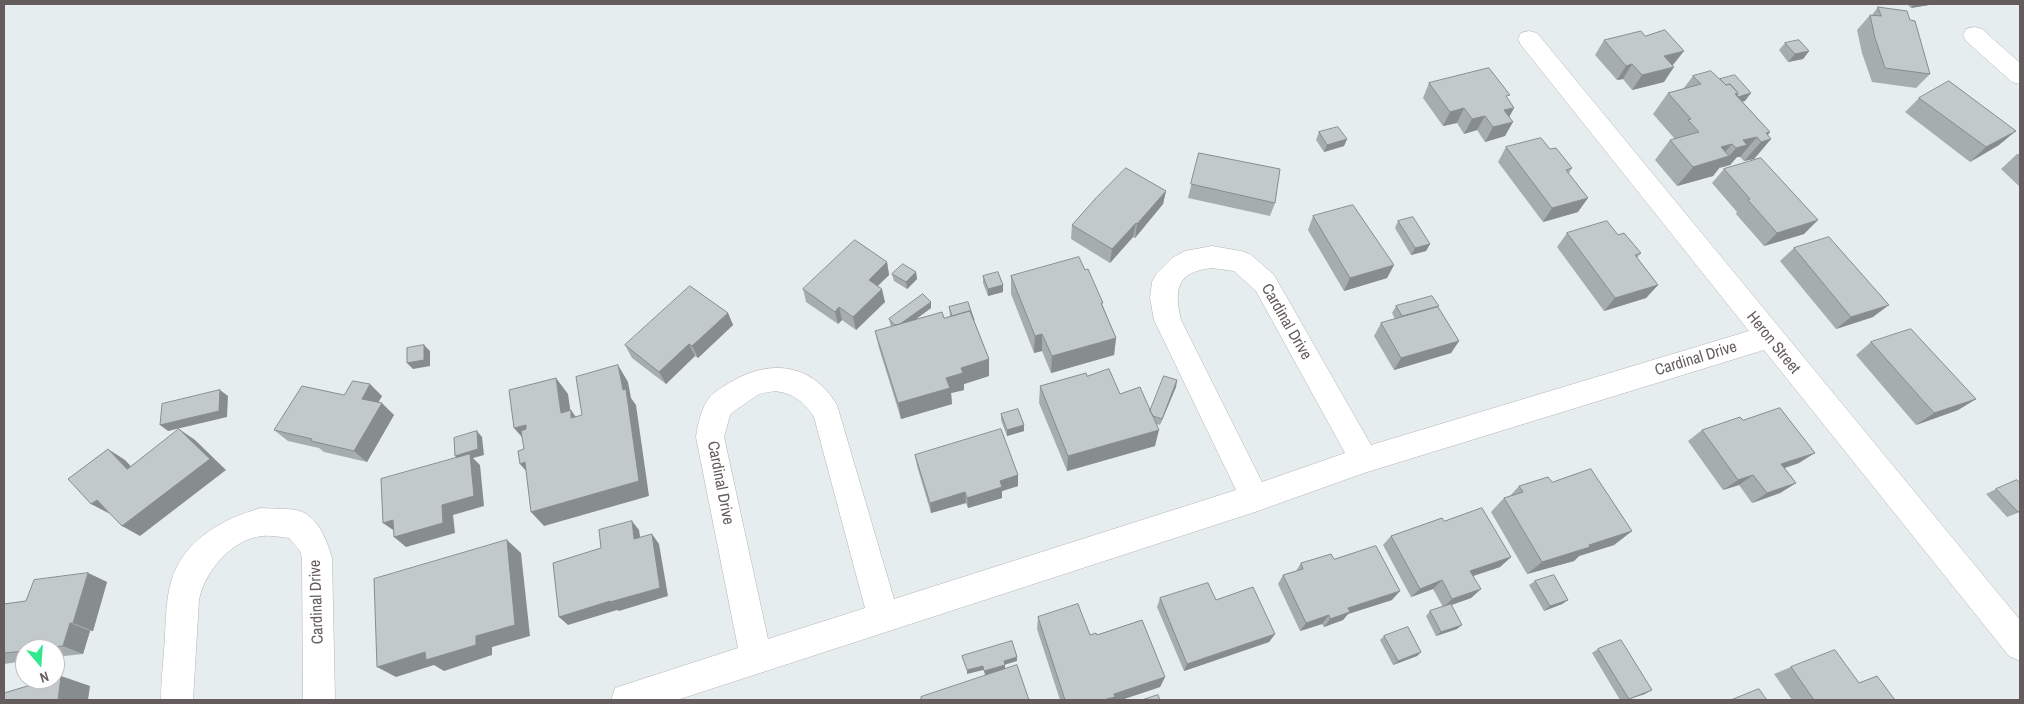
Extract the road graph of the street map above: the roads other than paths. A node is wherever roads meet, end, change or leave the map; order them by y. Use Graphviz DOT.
graph roads {
  1 [pos="1974,35"];
  2 [pos="1529,39"];
  3 [pos="2020,76"];
  4 [pos="1769,337"];
  5 [pos="1364,460"];
  6 [pos="1255,498"];
  7 [pos="883,616"];
  8 [pos="2020,645"];
  9 [pos="756,659"];
  10 [pos="177,700"];
  11 [pos="318,700"];
  12 [pos="627,700"];
  1 -- 3 [label="street"];
  2 -- 4 [label="street, Heron Street"];
  4 -- 5 [label="street, Cardinal Drive"];
  4 -- 8 [label="street, Heron Street"];
  5 -- 6 [label="street, Cardinal Drive"];
  5 -- 6 [label="street, Cardinal Drive"];
  6 -- 7 [label="street, Cardinal Drive"];
  7 -- 9 [label="street, Cardinal Drive"];
  7 -- 9 [label="street, Cardinal Drive"];
  9 -- 12 [label="street, Cardinal Drive"];
  10 -- 11 [label="street, Cardinal Drive"];
}
